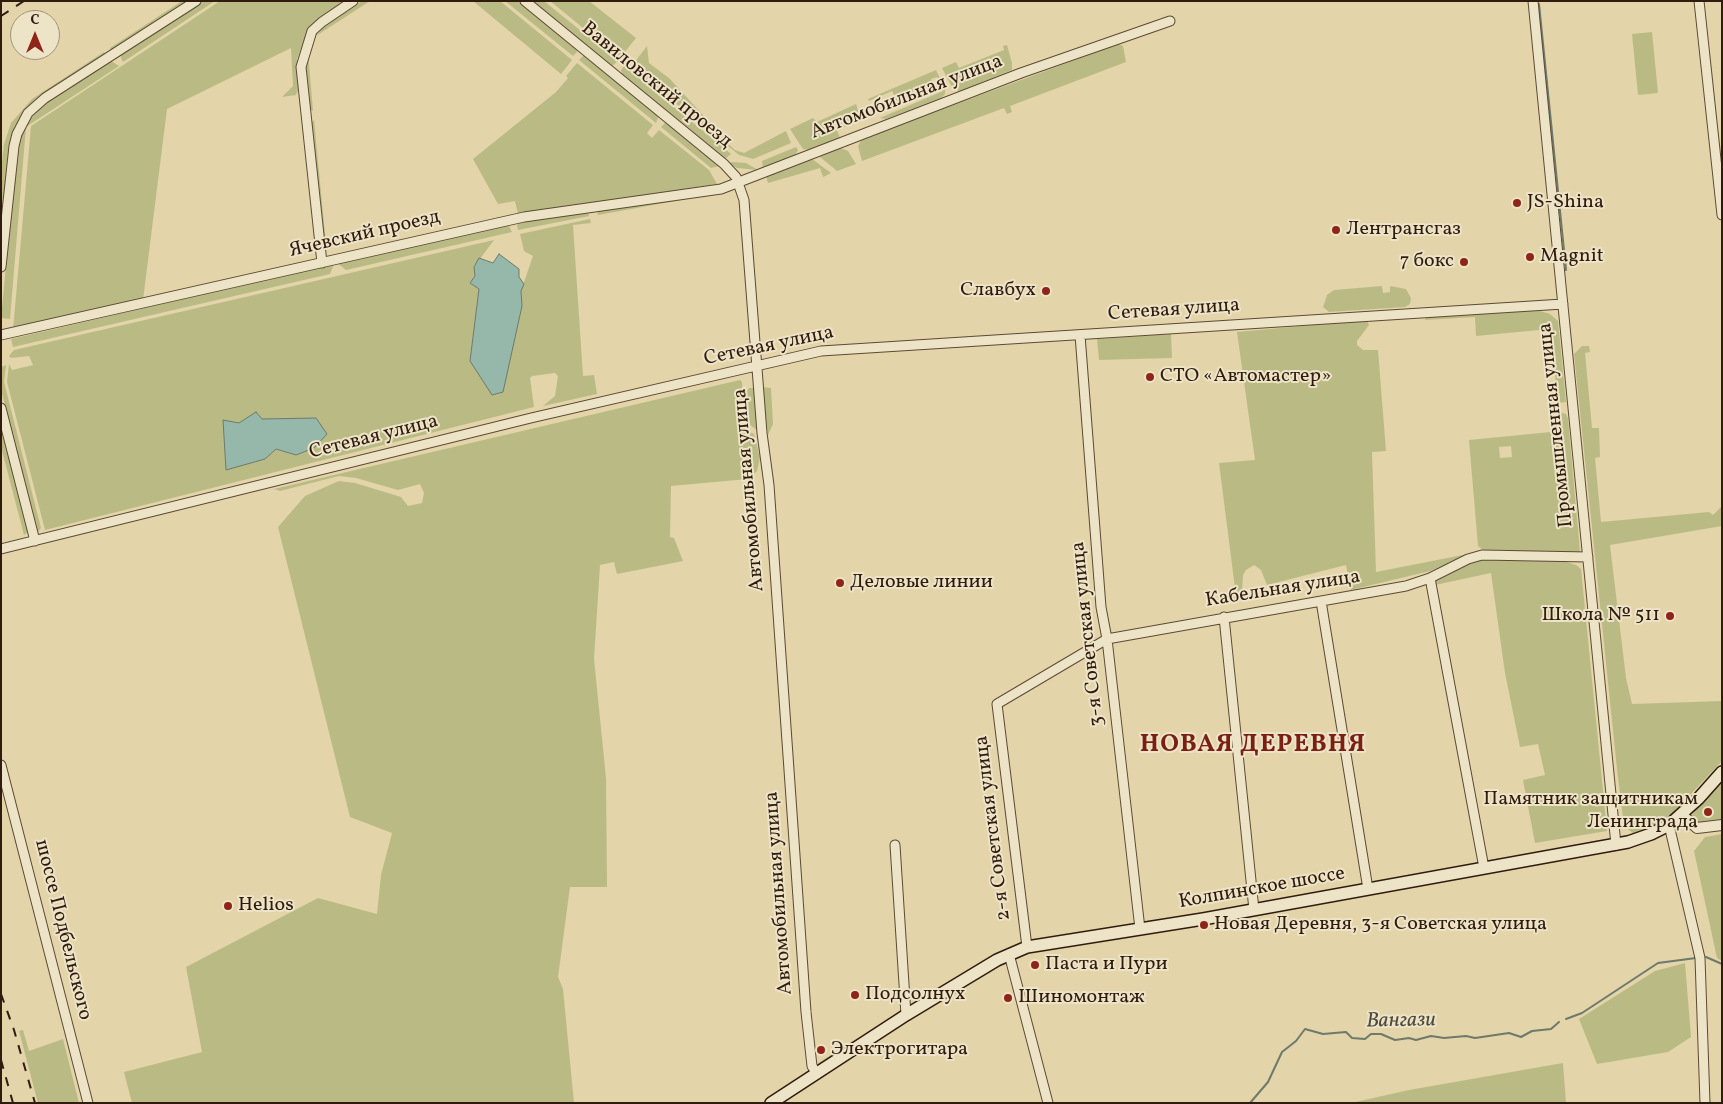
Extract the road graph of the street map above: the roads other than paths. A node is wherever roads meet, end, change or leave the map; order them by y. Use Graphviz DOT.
graph roads {
  1 [pos="196,1"];
  2 [pos="352,1"];
  3 [pos="525,1"];
  4 [pos="1533,1"];
  5 [pos="1699,1"];
  6 [pos="1170,21"];
  7 [pos="738,183"];
  8 [pos="1722,215"];
  9 [pos="322,263"];
  10 [pos="1,267"];
  11 [pos="1563,304"];
  12 [pos="1,335"];
  13 [pos="1080,335"];
  14 [pos="758,366"];
  15 [pos="1,408"];
  16 [pos="35,540"];
  17 [pos="1,549"];
  18 [pos="1588,557"];
  19 [pos="1430,578"];
  20 [pos="1321,601"];
  21 [pos="1224,617"];
  22 [pos="1107,639"];
  23 [pos="997,704"];
  24 [pos="1,765"];
  25 [pos="1722,772"];
  26 [pos="1682,815"];
  27 [pos="1669,825"];
  28 [pos="1722,825"];
  29 [pos="1616,845"];
  30 [pos="895,846"];
  31 [pos="1484,868"];
  32 [pos="1368,889"];
  33 [pos="1254,910"];
  34 [pos="1140,930"];
  35 [pos="1027,947"];
  36 [pos="1009,954"];
  37 [pos="906,1015"];
  38 [pos="817,1074"];
  39 [pos="88,1103"];
  40 [pos="771,1103"];
  41 [pos="1048,1103"];
  42 [pos="1705,1103"];
  1 -- 10 [label="street"];
  2 -- 9 [label="street"];
  3 -- 7 [label="street, Вавиловский проезд"];
  4 -- 11 [label="street, Промышленная улица"];
  5 -- 8 [label="street"];
  6 -- 7 [label="street, Автомобильная улица"];
  7 -- 9 [label="street, Ячевский проезд"];
  7 -- 14 [label="street, Автомобильная улица"];
  9 -- 12 [label="street, Ячевский проезд"];
  11 -- 13 [label="street, Сетевая улица"];
  11 -- 18 [label="street, Промышленная улица"];
  13 -- 14 [label="street, Сетевая улица"];
  13 -- 22 [label="street, 3-я Советская улица"];
  14 -- 16 [label="street, Сетевая улица"];
  14 -- 38 [label="street, Автомобильная улица"];
  15 -- 16 [label="street"];
  16 -- 17 [label="street, Сетевая улица"];
  18 -- 19 [label="street, Кабельная улица"];
  18 -- 29 [label="street, Промышленная улица"];
  19 -- 20 [label="street, Кабельная улица"];
  19 -- 31 [label="street"];
  20 -- 21 [label="street, Кабельная улица"];
  20 -- 32 [label="street"];
  21 -- 22 [label="street, Кабельная улица"];
  21 -- 33 [label="street"];
  22 -- 23 [label="street, Кабельная улица"];
  22 -- 34 [label="street, 3-я Советская улица"];
  23 -- 35 [label="street, 2-я Советская улица"];
  24 -- 39 [label="street, шоссе Подбельского"];
  25 -- 26 [label="main road, Колпинское шоссе"];
  26 -- 27 [label="main road, Колпинское шоссе"];
  26 -- 28 [label="street"];
  27 -- 29 [label="main road, Колпинское шоссе"];
  27 -- 42 [label="street"];
  29 -- 31 [label="main road, Колпинское шоссе"];
  30 -- 37 [label="street"];
  31 -- 32 [label="main road, Колпинское шоссе"];
  32 -- 33 [label="main road, Колпинское шоссе"];
  33 -- 34 [label="main road, Колпинское шоссе"];
  34 -- 35 [label="main road, Колпинское шоссе"];
  35 -- 36 [label="main road, Колпинское шоссе"];
  36 -- 37 [label="main road, Колпинское шоссе"];
  36 -- 41 [label="street"];
  37 -- 38 [label="main road, Колпинское шоссе"];
  38 -- 40 [label="main road, Колпинское шоссе"];
}
